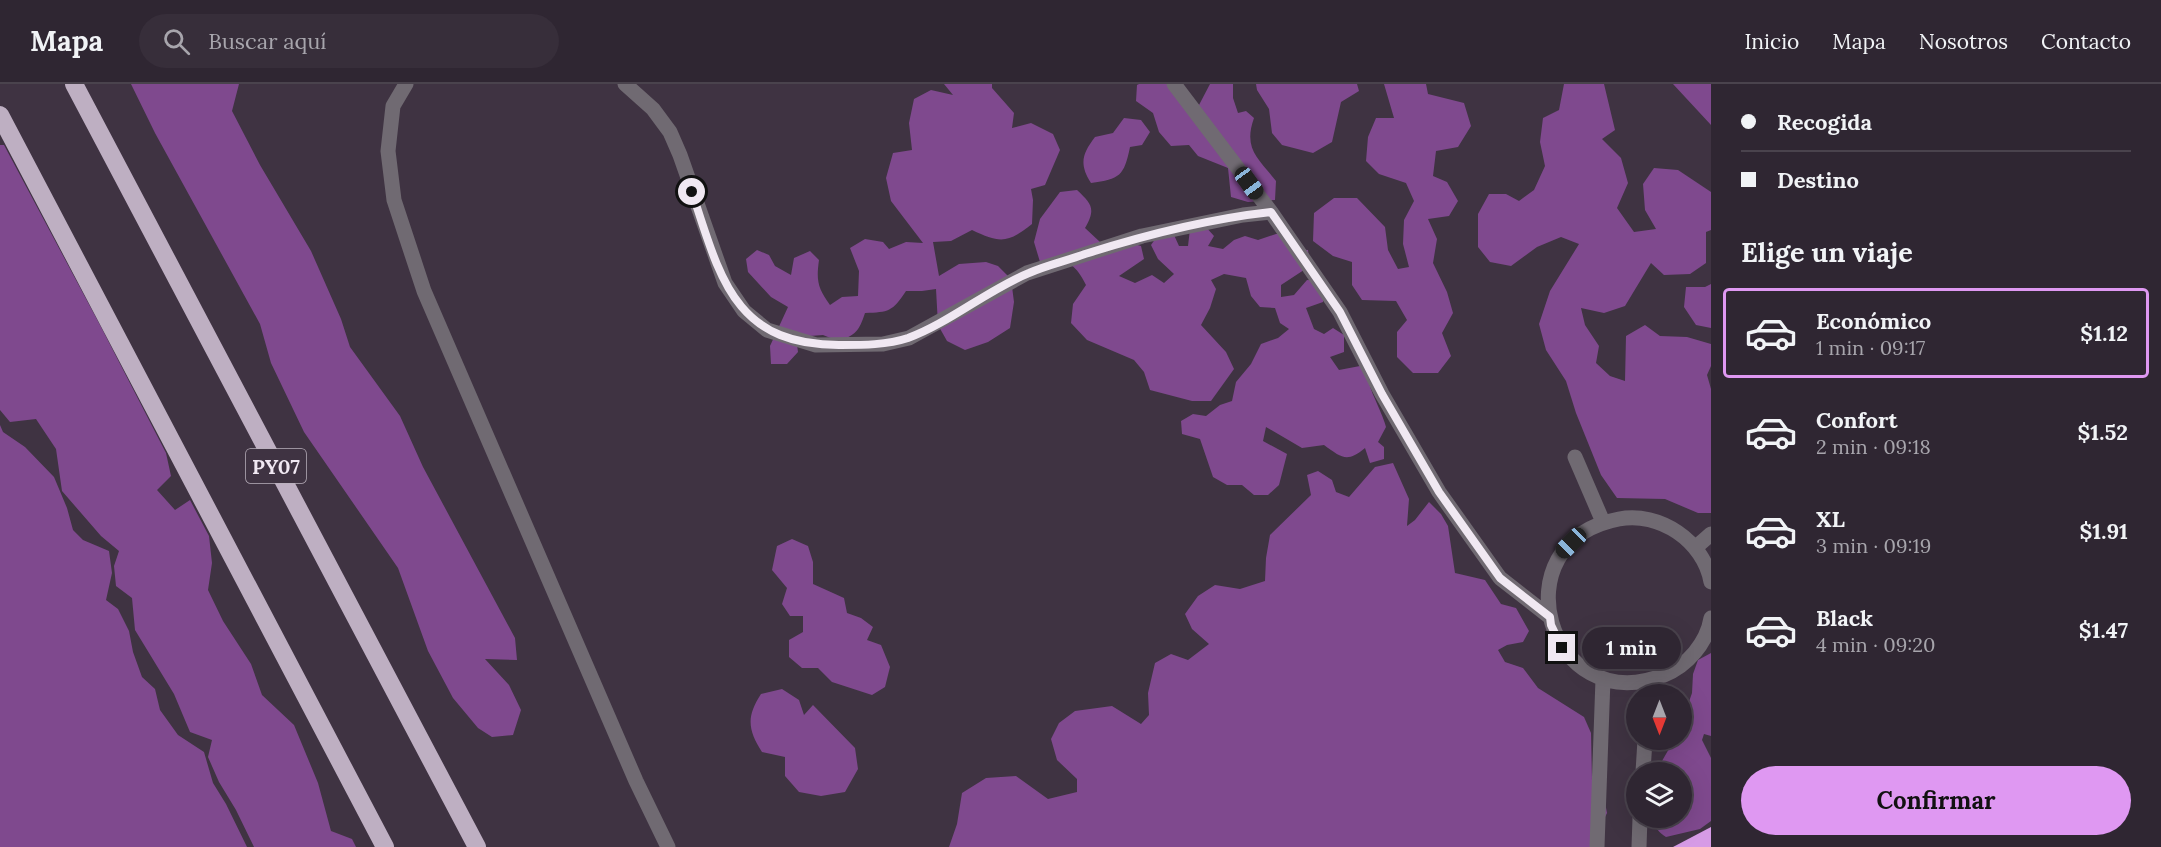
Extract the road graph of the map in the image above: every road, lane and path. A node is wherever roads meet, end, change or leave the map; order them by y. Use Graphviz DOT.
graph roads {
  1 [pos="74,84"];
  2 [pos="406,84"];
  3 [pos="626,84"];
  4 [pos="1174,84"];
  5 [pos="0,115"];
  6 [pos="1271,212"];
  7 [pos="1575,457"];
  8 [pos="1602,522"];
  9 [pos="1711,534"];
  10 [pos="1695,548"];
  11 [pos="1711,582"];
  12 [pos="1550,617"];
  13 [pos="1711,618"];
  14 [pos="1603,679"];
  15 [pos="1630,684"];
  16 [pos="1654,684"];
  17 [pos="1640,828"];
  18 [pos="385,847"];
  19 [pos="477,847"];
  20 [pos="668,847"];
  21 [pos="1597,847"];
  22 [pos="1639,847"];
  1 -- 19 [label="highway, PY07"];
  2 -- 20 [label="lane"];
  3 -- 6 [label="lane"];
  4 -- 6 [label="lane"];
  5 -- 18 [label="highway"];
  6 -- 12 [label="lane"];
  7 -- 8 [label="lane"];
  8 -- 10 [label="lane"];
  8 -- 12 [label="lane"];
  9 -- 10 [label="lane"];
  10 -- 11 [label="lane"];
  12 -- 14 [label="lane"];
  13 -- 16 [label="lane"];
  14 -- 15 [label="lane"];
  14 -- 21 [label="lane"];
  17 -- 22 [label="lane"];
}
